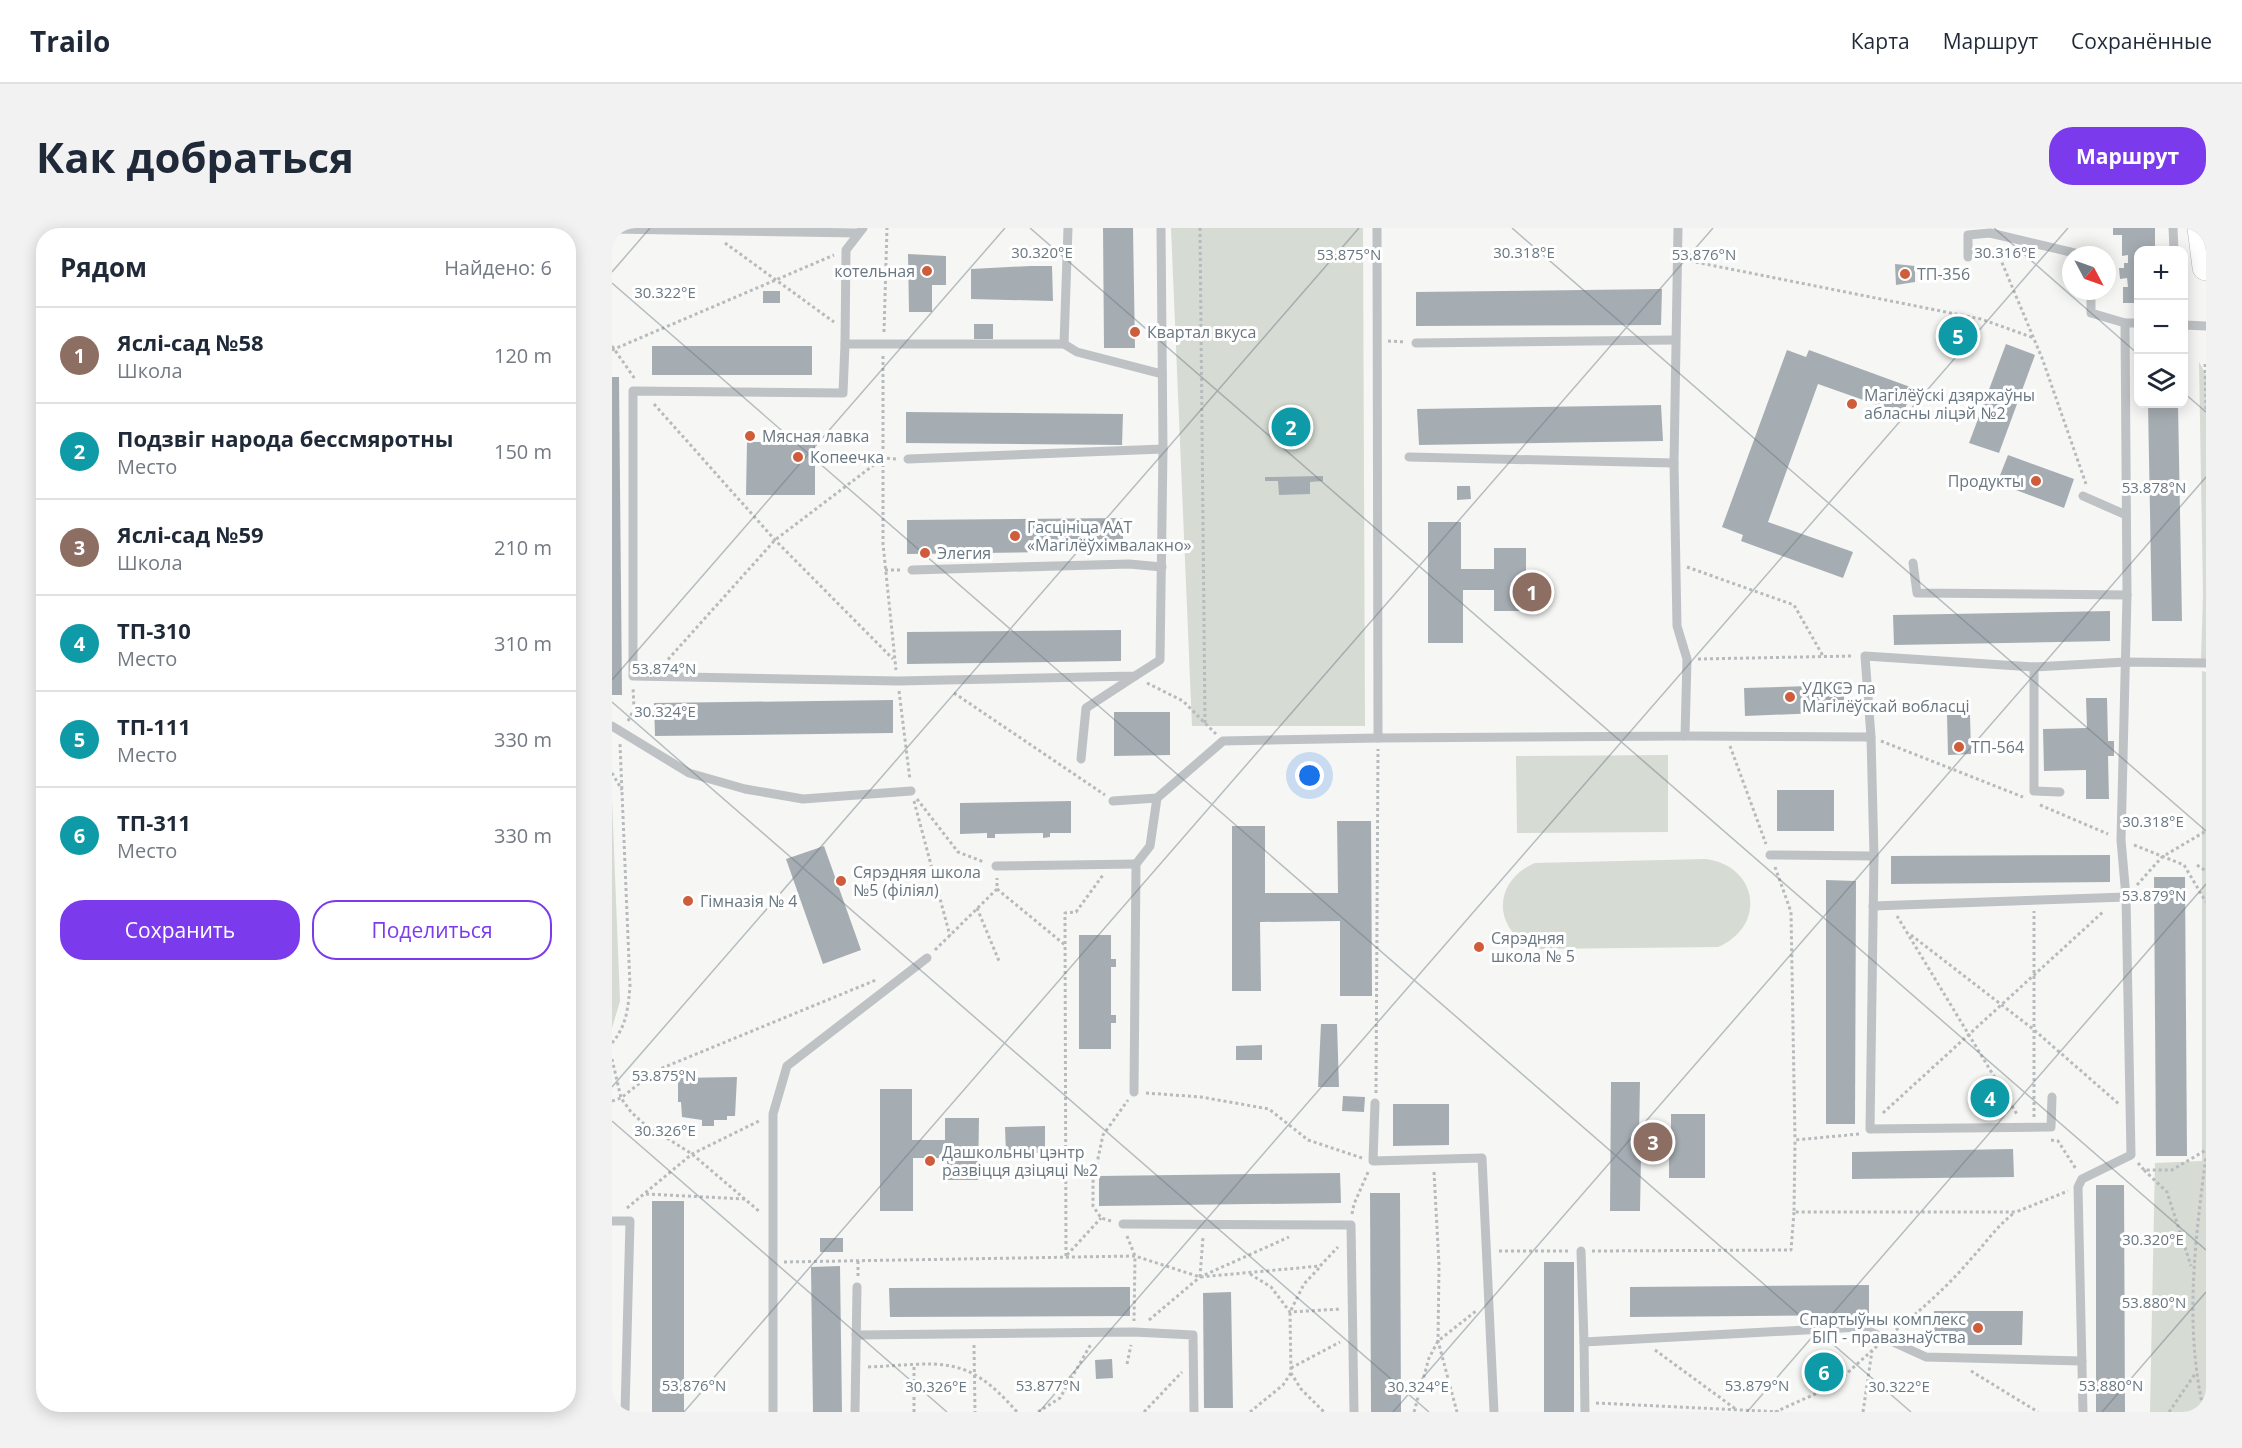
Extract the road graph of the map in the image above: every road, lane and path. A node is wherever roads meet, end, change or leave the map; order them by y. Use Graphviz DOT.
graph roads {
  1 [pos="886,228"];
  2 [pos="1068,228"];
  3 [pos="1161,228"];
  4 [pos="1200,228"];
  5 [pos="1377,228"];
  6 [pos="1678,228"];
  7 [pos="2172,228"];
  8 [pos="612,229"];
  9 [pos="708,231"];
  10 [pos="860,231"];
  11 [pos="1990,233"];
  12 [pos="2174,246"];
  13 [pos="846,249"];
  14 [pos="2062,250"];
  15 [pos="1968,257"];
  16 [pos="1677,258"];
  17 [pos="775,280"];
  18 [pos="2091,300"];
  19 [pos="2125,322"];
  20 [pos="2134,323"];
  21 [pos="2188,325"];
  22 [pos="2206,326"];
  23 [pos="845,330"];
  24 [pos="2034,338"];
  25 [pos="1377,340"];
  26 [pos="1674,340"];
  27 [pos="1416,343"];
  28 [pos="845,344"];
  29 [pos="883,344"];
  30 [pos="1064,344"];
  31 [pos="613,348"];
  32 [pos="2205,364"];
  33 [pos="1162,374"];
  34 [pos="643,391"];
  35 [pos="2206,411"];
  36 [pos="1163,448"];
  37 [pos="1409,457"];
  38 [pos="883,458"];
  39 [pos="908,459"];
  40 [pos="1674,462"];
  41 [pos="2087,498"];
  42 [pos="2126,515"];
  43 [pos="774,540"];
  44 [pos="1675,563"];
  45 [pos="1913,563"];
  46 [pos="1162,567"];
  47 [pos="912,570"];
  48 [pos="2127,595"];
  49 [pos="1823,656"];
  50 [pos="1865,656"];
  51 [pos="1687,659"];
  52 [pos="894,661"];
  53 [pos="2126,662"];
  54 [pos="2206,663"];
  55 [pos="2034,667"];
  56 [pos="633,676"];
  57 [pos="653,676"];
  58 [pos="1135,676"];
  59 [pos="935,680"];
  60 [pos="898,681"];
  61 [pos="612,726"];
  62 [pos="622,731"];
  63 [pos="1685,736"];
  64 [pos="1726,736"];
  65 [pos="1871,737"];
  66 [pos="1378,738"];
  67 [pos="1081,759"];
  68 [pos="612,774"];
  69 [pos="911,791"];
  70 [pos="2060,792"];
  71 [pos="624,793"];
  72 [pos="1157,798"];
  73 [pos="1113,801"];
  74 [pos="2206,831"];
  75 [pos="1770,855"];
  76 [pos="1874,856"];
  77 [pos="1111,864"];
  78 [pos="1136,864"];
  79 [pos="2184,865"];
  80 [pos="2196,865"];
  81 [pos="996,866"];
  82 [pos="2206,871"];
  83 [pos="997,889"];
  84 [pos="2126,897"];
  85 [pos="2034,900"];
  86 [pos="2206,902"];
  87 [pos="1889,905"];
  88 [pos="1873,906"];
  89 [pos="977,908"];
  90 [pos="1911,935"];
  91 [pos="950,936"];
  92 [pos="1065,945"];
  93 [pos="927,958"];
  94 [pos="999,961"];
  95 [pos="2032,977"];
  96 [pos="884,978"];
  97 [pos="2001,1005"];
  98 [pos="2033,1029"];
  99 [pos="1970,1034"];
  100 [pos="612,1043"];
  101 [pos="612,1059"];
  102 [pos="1134,1092"];
  103 [pos="2052,1097"];
  104 [pos="621,1098"];
  105 [pos="612,1101"];
  106 [pos="1375,1103"];
  107 [pos="2130,1113"];
  108 [pos="773,1114"];
  109 [pos="2029,1127"];
  110 [pos="1870,1129"];
  111 [pos="2048,1139"];
  112 [pos="1795,1140"];
  113 [pos="2206,1150"];
  114 [pos="692,1154"];
  115 [pos="2131,1155"];
  116 [pos="2206,1156"];
  117 [pos="1373,1161"];
  118 [pos="1434,1161"];
  119 [pos="2144,1170"];
  120 [pos="2080,1183"];
  121 [pos="645,1194"];
  122 [pos="745,1199"];
  123 [pos="1794,1212"];
  124 [pos="2016,1212"];
  125 [pos="1101,1218"];
  126 [pos="612,1221"];
  127 [pos="773,1223"];
  128 [pos="1123,1224"];
  129 [pos="1204,1224"];
  130 [pos="1318,1225"];
  131 [pos="1351,1229"];
  132 [pos="1488,1251"];
  133 [pos="1581,1251"];
  134 [pos="1066,1256"];
  135 [pos="773,1262"];
  136 [pos="1320,1266"];
  137 [pos="2192,1268"];
  138 [pos="1249,1273"];
  139 [pos="1200,1277"];
  140 [pos="857,1287"];
  141 [pos="1490,1300"];
  142 [pos="1352,1308"];
  143 [pos="1290,1312"];
  144 [pos="1134,1332"];
  145 [pos="1097,1333"];
  146 [pos="974,1334"];
  147 [pos="856,1335"];
  148 [pos="1352,1335"];
  149 [pos="1886,1339"];
  150 [pos="1642,1340"];
  151 [pos="1438,1341"];
  152 [pos="1584,1342"];
  153 [pos="1872,1351"];
  154 [pos="1949,1357"];
  155 [pos="1194,1359"];
  156 [pos="2082,1361"];
  157 [pos="914,1365"];
  158 [pos="855,1368"];
  159 [pos="1291,1371"];
  160 [pos="975,1373"];
  161 [pos="2195,1374"];
  162 [pos="1585,1407"];
  163 [pos="1719,1410"];
  164 [pos="1739,1411"];
  165 [pos="625,1412"];
  166 [pos="773,1412"];
  167 [pos="855,1412"];
  168 [pos="914,1412"];
  169 [pos="975,1412"];
  170 [pos="1017,1412"];
  171 [pos="1038,1412"];
  172 [pos="1144,1412"];
  173 [pos="1194,1412"];
  174 [pos="1250,1412"];
  175 [pos="1324,1412"];
  176 [pos="1353,1412"];
  177 [pos="1414,1412"];
  178 [pos="1457,1412"];
  179 [pos="1494,1412"];
  180 [pos="1776,1412"];
  181 [pos="1782,1412"];
  182 [pos="1863,1412"];
  183 [pos="2038,1412"];
  184 [pos="2083,1412"];
  185 [pos="2169,1412"];
  186 [pos="2204,1412"];
  1 -- 29 [label="path"];
  2 -- 30 [label="lane"];
  3 -- 33 [label="lane"];
  4 -- 58 [label="path"];
  5 -- 25 [label="lane"];
  6 -- 16 [label="lane"];
  7 -- 12 [label="lane"];
  8 -- 9 [label="lane"];
  9 -- 10 [label="lane"];
  9 -- 17 [label="path"];
  10 -- 13 [label="lane"];
  11 -- 14 [label="lane"];
  11 -- 15 [label="lane"];
  11 -- 24 [label="path"];
  13 -- 17 [label="path"];
  13 -- 23 [label="lane"];
  16 -- 24 [label="path"];
  16 -- 26 [label="lane"];
  17 -- 23 [label="path"];
  17 -- 31 [label="path"];
  18 -- 19 [label="lane"];
  19 -- 20 [label="lane"];
  19 -- 42 [label="lane"];
  21 -- 22 [label="lane"];
  23 -- 28 [label="lane"];
  24 -- 41 [label="path"];
  25 -- 27 [label="path"];
  25 -- 66 [label="lane"];
  26 -- 27 [label="lane"];
  26 -- 40 [label="lane"];
  28 -- 29 [label="lane"];
  28 -- 34 [label="lane"];
  29 -- 30 [label="lane"];
  29 -- 38 [label="path"];
  30 -- 33 [label="lane"];
  31 -- 34 [label="path"];
  32 -- 35 [label="path"];
  33 -- 36 [label="lane"];
  34 -- 43 [label="path"];
  34 -- 56 [label="lane"];
  36 -- 39 [label="lane"];
  36 -- 46 [label="lane"];
  37 -- 40 [label="lane"];
  38 -- 43 [label="path"];
  38 -- 52 [label="path"];
  40 -- 44 [label="lane"];
  41 -- 42 [label="lane"];
  42 -- 48 [label="lane"];
  43 -- 52 [label="path"];
  43 -- 57 [label="path"];
  44 -- 49 [label="path"];
  44 -- 51 [label="lane"];
  45 -- 48 [label="lane"];
  46 -- 47 [label="lane"];
  46 -- 58 [label="lane"];
  48 -- 53 [label="lane"];
  49 -- 50 [label="path"];
  49 -- 51 [label="path"];
  50 -- 55 [label="lane"];
  50 -- 65 [label="lane"];
  51 -- 63 [label="lane"];
  52 -- 60 [label="path"];
  53 -- 54 [label="lane"];
  53 -- 55 [label="lane"];
  53 -- 84 [label="lane"];
  55 -- 70 [label="lane"];
  56 -- 57 [label="lane"];
  56 -- 62 [label="path"];
  57 -- 60 [label="lane"];
  58 -- 59 [label="lane"];
  58 -- 67 [label="lane"];
  59 -- 60 [label="lane"];
  59 -- 73 [label="path"];
  60 -- 69 [label="path"];
  61 -- 62 [label="lane"];
  62 -- 69 [label="lane"];
  62 -- 71 [label="path"];
  63 -- 64 [label="lane"];
  63 -- 66 [label="lane"];
  64 -- 65 [label="lane"];
  64 -- 75 [label="path"];
  65 -- 76 [label="lane"];
  66 -- 72 [label="lane"];
  66 -- 106 [label="path"];
  68 -- 71 [label="path"];
  69 -- 81 [label="path"];
  69 -- 91 [label="path"];
  71 -- 100 [label="path"];
  72 -- 73 [label="lane"];
  72 -- 78 [label="lane"];
  74 -- 84 [label="path"];
  75 -- 76 [label="lane"];
  75 -- 112 [label="path"];
  76 -- 88 [label="lane"];
  77 -- 78 [label="lane"];
  77 -- 81 [label="lane"];
  77 -- 92 [label="path"];
  78 -- 102 [label="lane"];
  79 -- 86 [label="path"];
  80 -- 82 [label="path"];
  81 -- 83 [label="path"];
  83 -- 89 [label="path"];
  83 -- 92 [label="path"];
  84 -- 85 [label="lane"];
  84 -- 95 [label="path"];
  84 -- 107 [label="lane"];
  85 -- 87 [label="lane"];
  85 -- 95 [label="path"];
  87 -- 88 [label="lane"];
  87 -- 90 [label="path"];
  88 -- 110 [label="lane"];
  89 -- 91 [label="path"];
  89 -- 94 [label="path"];
  90 -- 97 [label="path"];
  90 -- 99 [label="path"];
  91 -- 93 [label="path"];
  92 -- 134 [label="path"];
  93 -- 108 [label="lane"];
  95 -- 97 [label="path"];
  95 -- 98 [label="path"];
  96 -- 104 [label="path"];
  97 -- 98 [label="path"];
  97 -- 99 [label="path"];
  98 -- 107 [label="path"];
  98 -- 109 [label="path"];
  99 -- 109 [label="path"];
  99 -- 110 [label="path"];
  101 -- 104 [label="path"];
  102 -- 117 [label="path"];
  103 -- 109 [label="lane"];
  104 -- 105 [label="path"];
  104 -- 114 [label="path"];
  106 -- 117 [label="lane"];
  107 -- 115 [label="lane"];
  108 -- 114 [label="path"];
  108 -- 127 [label="lane"];
  109 -- 110 [label="lane"];
  110 -- 112 [label="path"];
  111 -- 120 [label="path"];
  112 -- 123 [label="path"];
  113 -- 119 [label="path"];
  114 -- 121 [label="path"];
  114 -- 122 [label="path"];
  115 -- 119 [label="path"];
  115 -- 120 [label="lane"];
  116 -- 137 [label="path"];
  117 -- 118 [label="lane"];
  117 -- 131 [label="path"];
  118 -- 132 [label="lane"];
  118 -- 151 [label="path"];
  119 -- 137 [label="path"];
  120 -- 124 [label="path"];
  120 -- 156 [label="lane"];
  121 -- 122 [label="path"];
  121 -- 126 [label="path"];
  122 -- 127 [label="path"];
  123 -- 124 [label="path"];
  123 -- 133 [label="path"];
  124 -- 149 [label="path"];
  125 -- 134 [label="path"];
  126 -- 165 [label="lane"];
  127 -- 135 [label="lane"];
  128 -- 129 [label="lane"];
  129 -- 130 [label="lane"];
  129 -- 139 [label="path"];
  130 -- 131 [label="lane"];
  130 -- 139 [label="path"];
  131 -- 136 [label="path"];
  131 -- 142 [label="lane"];
  132 -- 133 [label="path"];
  132 -- 141 [label="lane"];
  133 -- 152 [label="lane"];
  134 -- 135 [label="path"];
  134 -- 139 [label="path"];
  135 -- 166 [label="lane"];
  136 -- 138 [label="path"];
  136 -- 143 [label="path"];
  137 -- 161 [label="path"];
  138 -- 139 [label="path"];
  138 -- 143 [label="path"];
  139 -- 144 [label="path"];
  140 -- 147 [label="lane"];
  141 -- 151 [label="path"];
  141 -- 179 [label="lane"];
  142 -- 143 [label="path"];
  142 -- 148 [label="lane"];
  143 -- 159 [label="path"];
  144 -- 145 [label="lane"];
  144 -- 155 [label="lane"];
  145 -- 146 [label="lane"];
  145 -- 171 [label="path"];
  146 -- 147 [label="lane"];
  146 -- 160 [label="path"];
  147 -- 158 [label="lane"];
  148 -- 159 [label="path"];
  148 -- 176 [label="lane"];
  149 -- 150 [label="lane"];
  149 -- 153 [label="path"];
  149 -- 154 [label="lane"];
  150 -- 152 [label="lane"];
  150 -- 164 [label="path"];
  151 -- 177 [label="path"];
  151 -- 178 [label="path"];
  152 -- 162 [label="lane"];
  153 -- 180 [label="path"];
  153 -- 182 [label="path"];
  154 -- 156 [label="lane"];
  154 -- 183 [label="path"];
  155 -- 172 [label="path"];
  155 -- 173 [label="lane"];
  156 -- 184 [label="lane"];
  157 -- 158 [label="path"];
  157 -- 160 [label="path"];
  157 -- 168 [label="path"];
  158 -- 167 [label="lane"];
  159 -- 174 [label="path"];
  159 -- 175 [label="path"];
  160 -- 169 [label="path"];
  160 -- 170 [label="path"];
  161 -- 185 [label="path"];
  161 -- 186 [label="path"];
  162 -- 163 [label="path"];
  163 -- 164 [label="path"];
  164 -- 180 [label="path"];
  180 -- 181 [label="path"];
}
